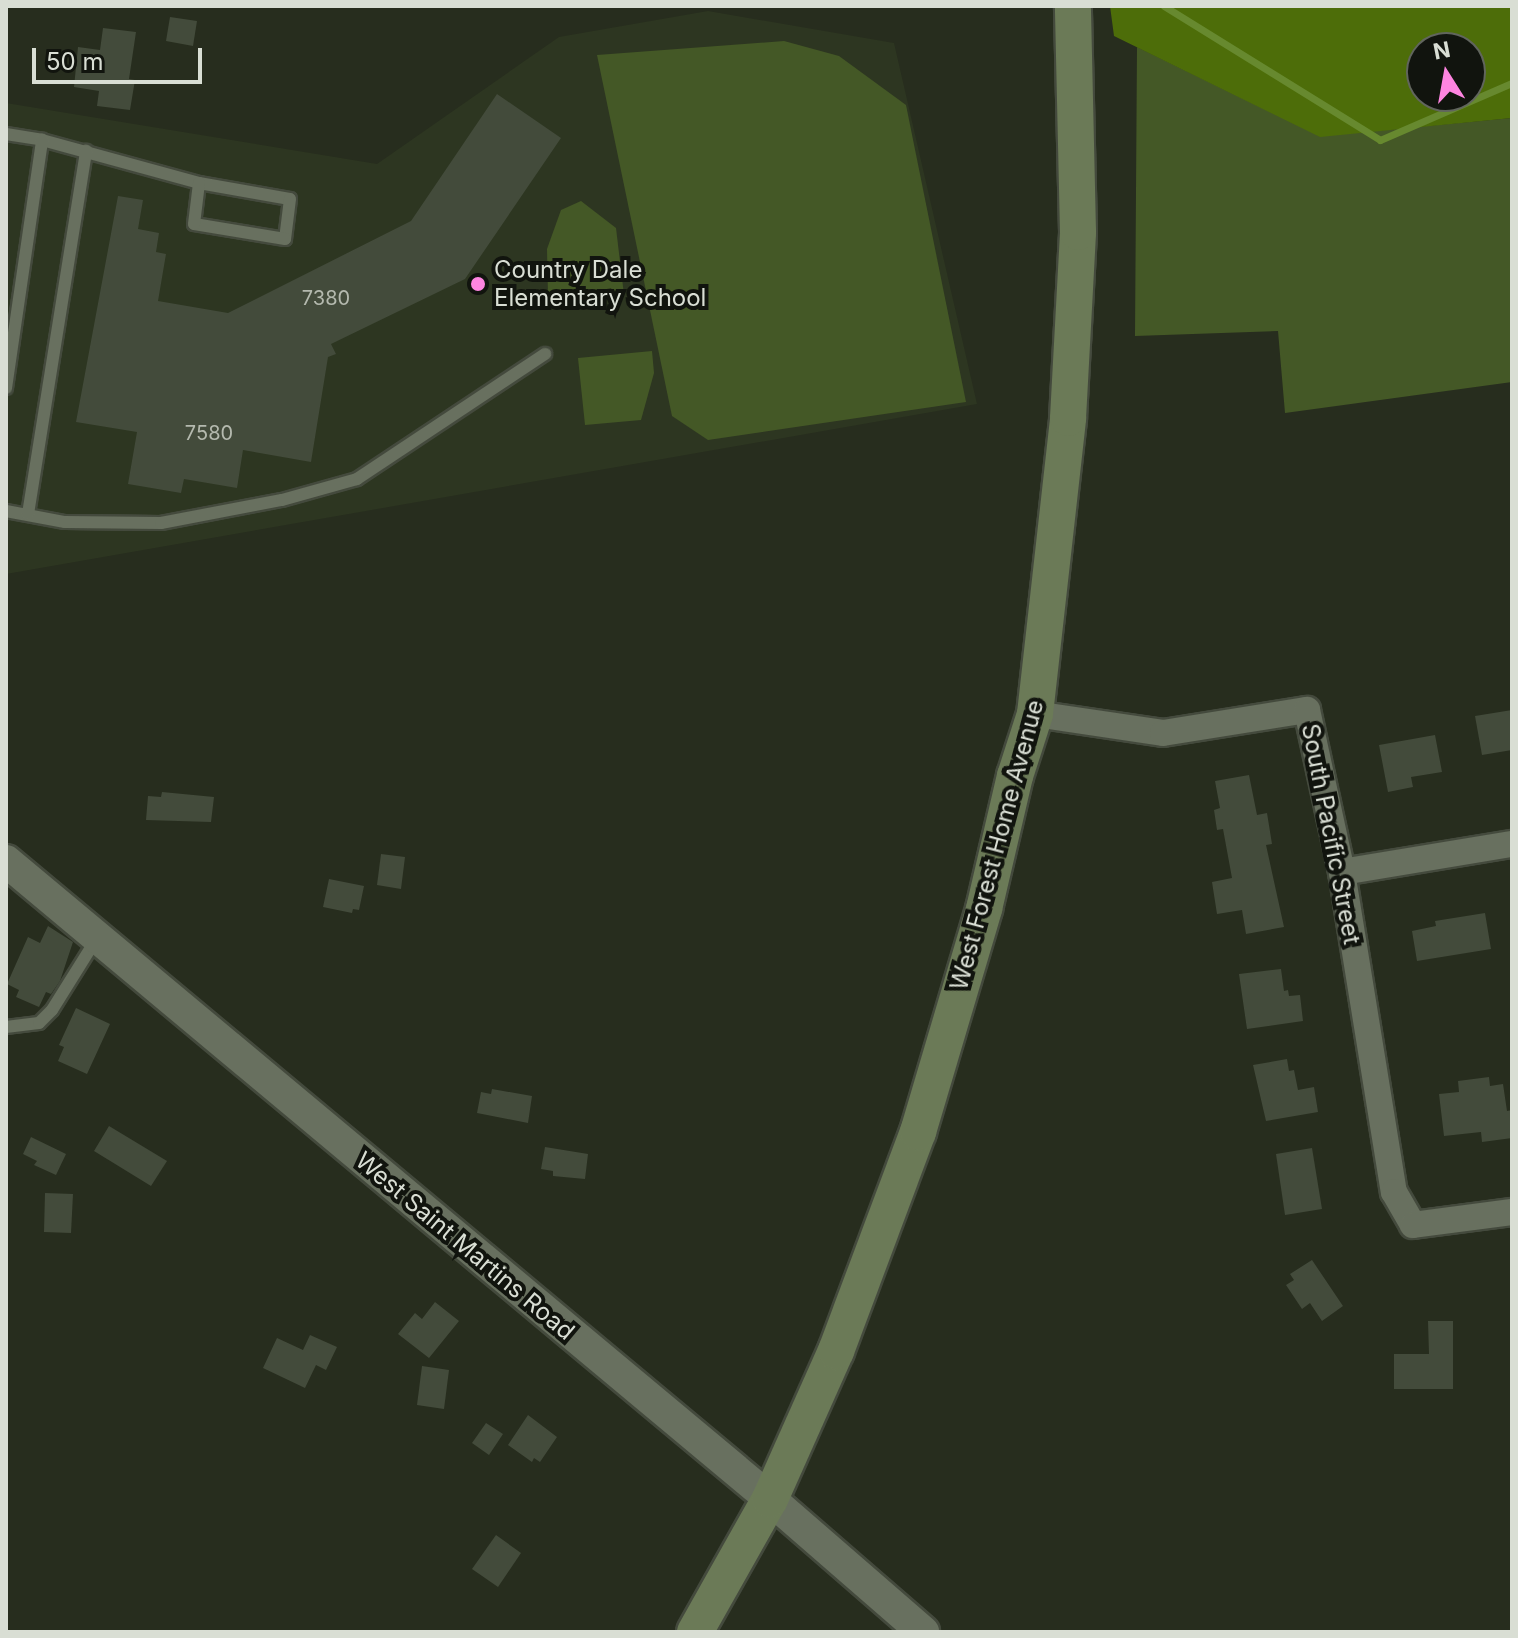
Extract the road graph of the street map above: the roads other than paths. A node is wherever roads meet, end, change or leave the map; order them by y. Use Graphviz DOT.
graph roads {
  1 [pos="1073,6"];
  2 [pos="6,134"];
  3 [pos="42,140"];
  4 [pos="86,151"];
  5 [pos="199,183"];
  6 [pos="545,354"];
  7 [pos="6,388"];
  8 [pos="6,511"];
  9 [pos="28,514"];
  10 [pos="1035,714"];
  11 [pos="1512,844"];
  12 [pos="6,861"];
  13 [pos="1342,872"];
  14 [pos="97,938"];
  15 [pos="6,1027"];
  16 [pos="1512,1212"];
  17 [pos="770,1499"];
  18 [pos="695,1632"];
  19 [pos="923,1632"];
  1 -- 10 [label="main road, West Forest Home Avenue"];
  2 -- 3 [label="lane"];
  3 -- 4 [label="lane"];
  3 -- 7 [label="lane"];
  4 -- 5 [label="lane"];
  4 -- 9 [label="lane"];
  5 -- 5 [label="lane"];
  6 -- 9 [label="lane"];
  8 -- 9 [label="lane"];
  10 -- 13 [label="street, South Pacific Street"];
  10 -- 17 [label="main road, West Forest Home Avenue"];
  11 -- 13 [label="street"];
  12 -- 14 [label="street, West Saint Martins Road"];
  13 -- 16 [label="street, South Pacific Street"];
  14 -- 15 [label="lane"];
  14 -- 17 [label="street, West Saint Martins Road"];
  17 -- 18 [label="main road, West Forest Home Avenue"];
  17 -- 19 [label="street, West Saint Martins Road"];
}
